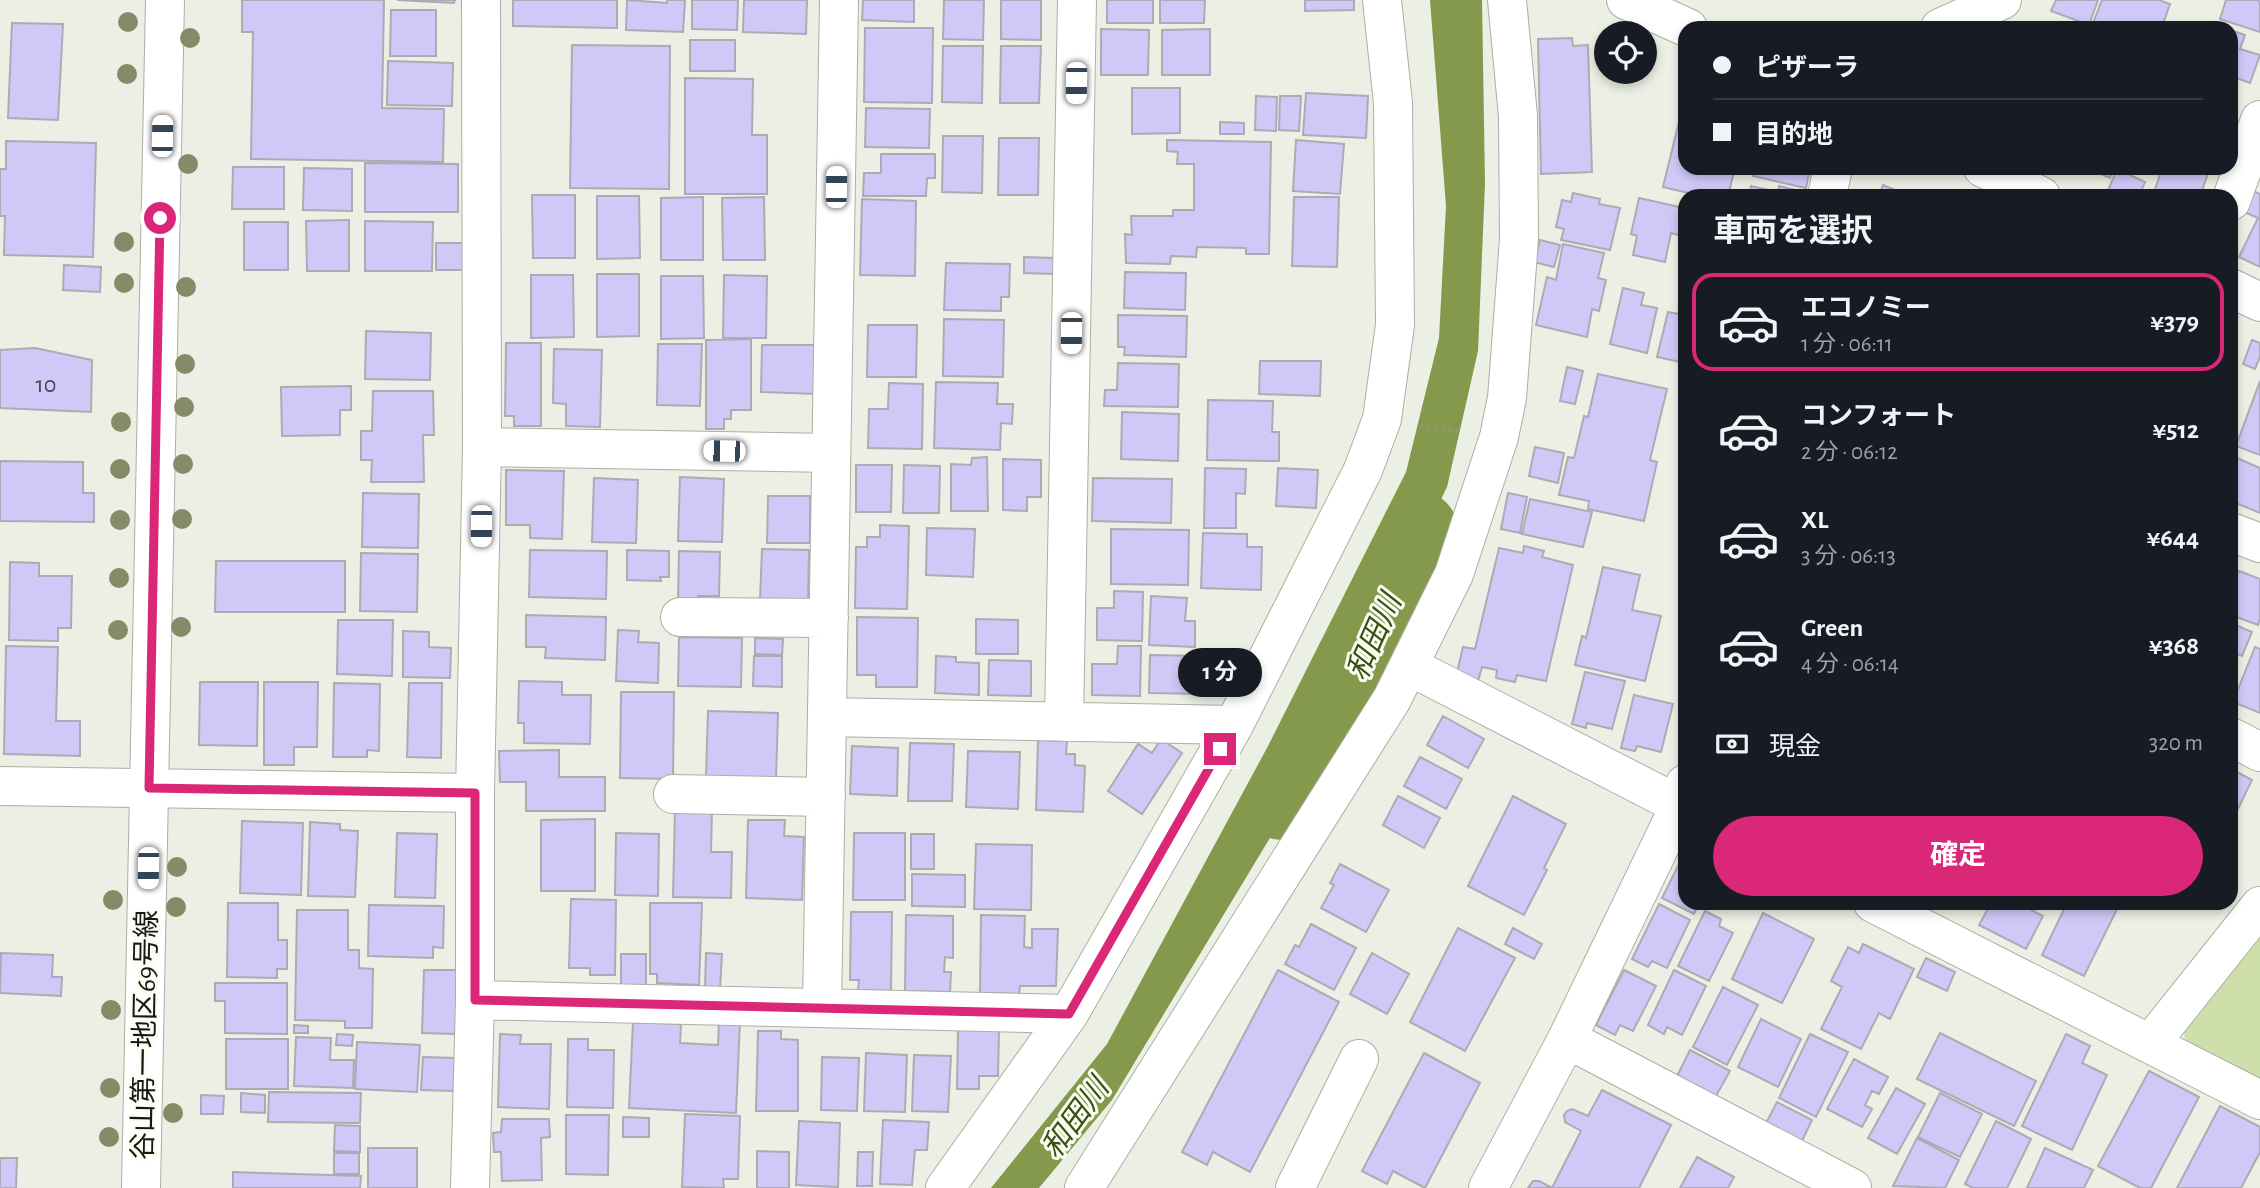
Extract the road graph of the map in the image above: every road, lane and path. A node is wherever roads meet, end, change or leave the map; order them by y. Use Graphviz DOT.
graph roads {
  1 [pos="164,0"];
  2 [pos="481,0"];
  3 [pos="839,0"];
  4 [pos="1077,0"];
  5 [pos="1382,0"];
  6 [pos="1507,0"];
  7 [pos="1626,0"];
  8 [pos="2002,0"];
  9 [pos="1956,21"];
  10 [pos="1678,23"];
  11 [pos="2260,120"];
  12 [pos="1998,175"];
  13 [pos="2026,189"];
  14 [pos="2235,189"];
  15 [pos="2238,291"];
  16 [pos="2260,302"];
  17 [pos="1382,419"];
  18 [pos="1499,437"];
  19 [pos="482,447"];
  20 [pos="831,453"];
  21 [pos="2238,535"];
  22 [pos="2260,543"];
  23 [pos="680,617"];
  24 [pos="829,618"];
  25 [pos="1409,666"];
  26 [pos="827,717"];
  27 [pos="1064,722"];
  28 [pos="1234,725"];
  29 [pos="2238,741"];
  30 [pos="2260,752"];
  31 [pos="0,786"];
  32 [pos="149,788"];
  33 [pos="475,793"];
  34 [pos="673,794"];
  35 [pos="1678,796"];
  36 [pos="826,797"];
  37 [pos="1678,811"];
  38 [pos="2260,906"];
  39 [pos="1887,910"];
  40 [pos="475,1000"];
  41 [pos="822,1008"];
  42 [pos="1069,1014"];
  43 [pos="1567,1039"];
  44 [pos="2150,1044"];
  45 [pos="1359,1059"];
  46 [pos="2260,1100"];
  47 [pos="141,1188"];
  48 [pos="470,1188"];
  49 [pos="945,1188"];
  50 [pos="1084,1188"];
  51 [pos="1295,1188"];
  52 [pos="1488,1188"];
  53 [pos="1852,1188"];
  1 -- 32 [label="street, 谷山第一地区69号線"];
  2 -- 19 [label="street"];
  3 -- 20 [label="street"];
  4 -- 27 [label="street"];
  5 -- 17 [label="street"];
  6 -- 18 [label="street"];
  7 -- 10 [label="street"];
  8 -- 9 [label="street"];
  11 -- 14 [label="street"];
  12 -- 13 [label="street"];
  15 -- 16 [label="street"];
  17 -- 18 [label="path"];
  17 -- 28 [label="street"];
  18 -- 25 [label="street"];
  19 -- 20 [label="street"];
  19 -- 33 [label="street"];
  20 -- 24 [label="street"];
  21 -- 22 [label="street"];
  23 -- 24 [label="street"];
  24 -- 26 [label="street"];
  25 -- 35 [label="street"];
  25 -- 50 [label="street"];
  26 -- 27 [label="street"];
  26 -- 36 [label="street"];
  27 -- 28 [label="street"];
  28 -- 42 [label="street"];
  29 -- 30 [label="street"];
  31 -- 32 [label="street"];
  32 -- 33 [label="street"];
  32 -- 47 [label="street, 谷山第一地区69号線"];
  33 -- 40 [label="street"];
  34 -- 36 [label="street"];
  36 -- 41 [label="street"];
  37 -- 43 [label="street"];
  38 -- 44 [label="street"];
  39 -- 44 [label="street"];
  40 -- 41 [label="street"];
  40 -- 48 [label="street"];
  41 -- 42 [label="street"];
  42 -- 49 [label="street"];
  43 -- 52 [label="street"];
  43 -- 53 [label="street"];
  44 -- 46 [label="street"];
  45 -- 51 [label="street"];
}
